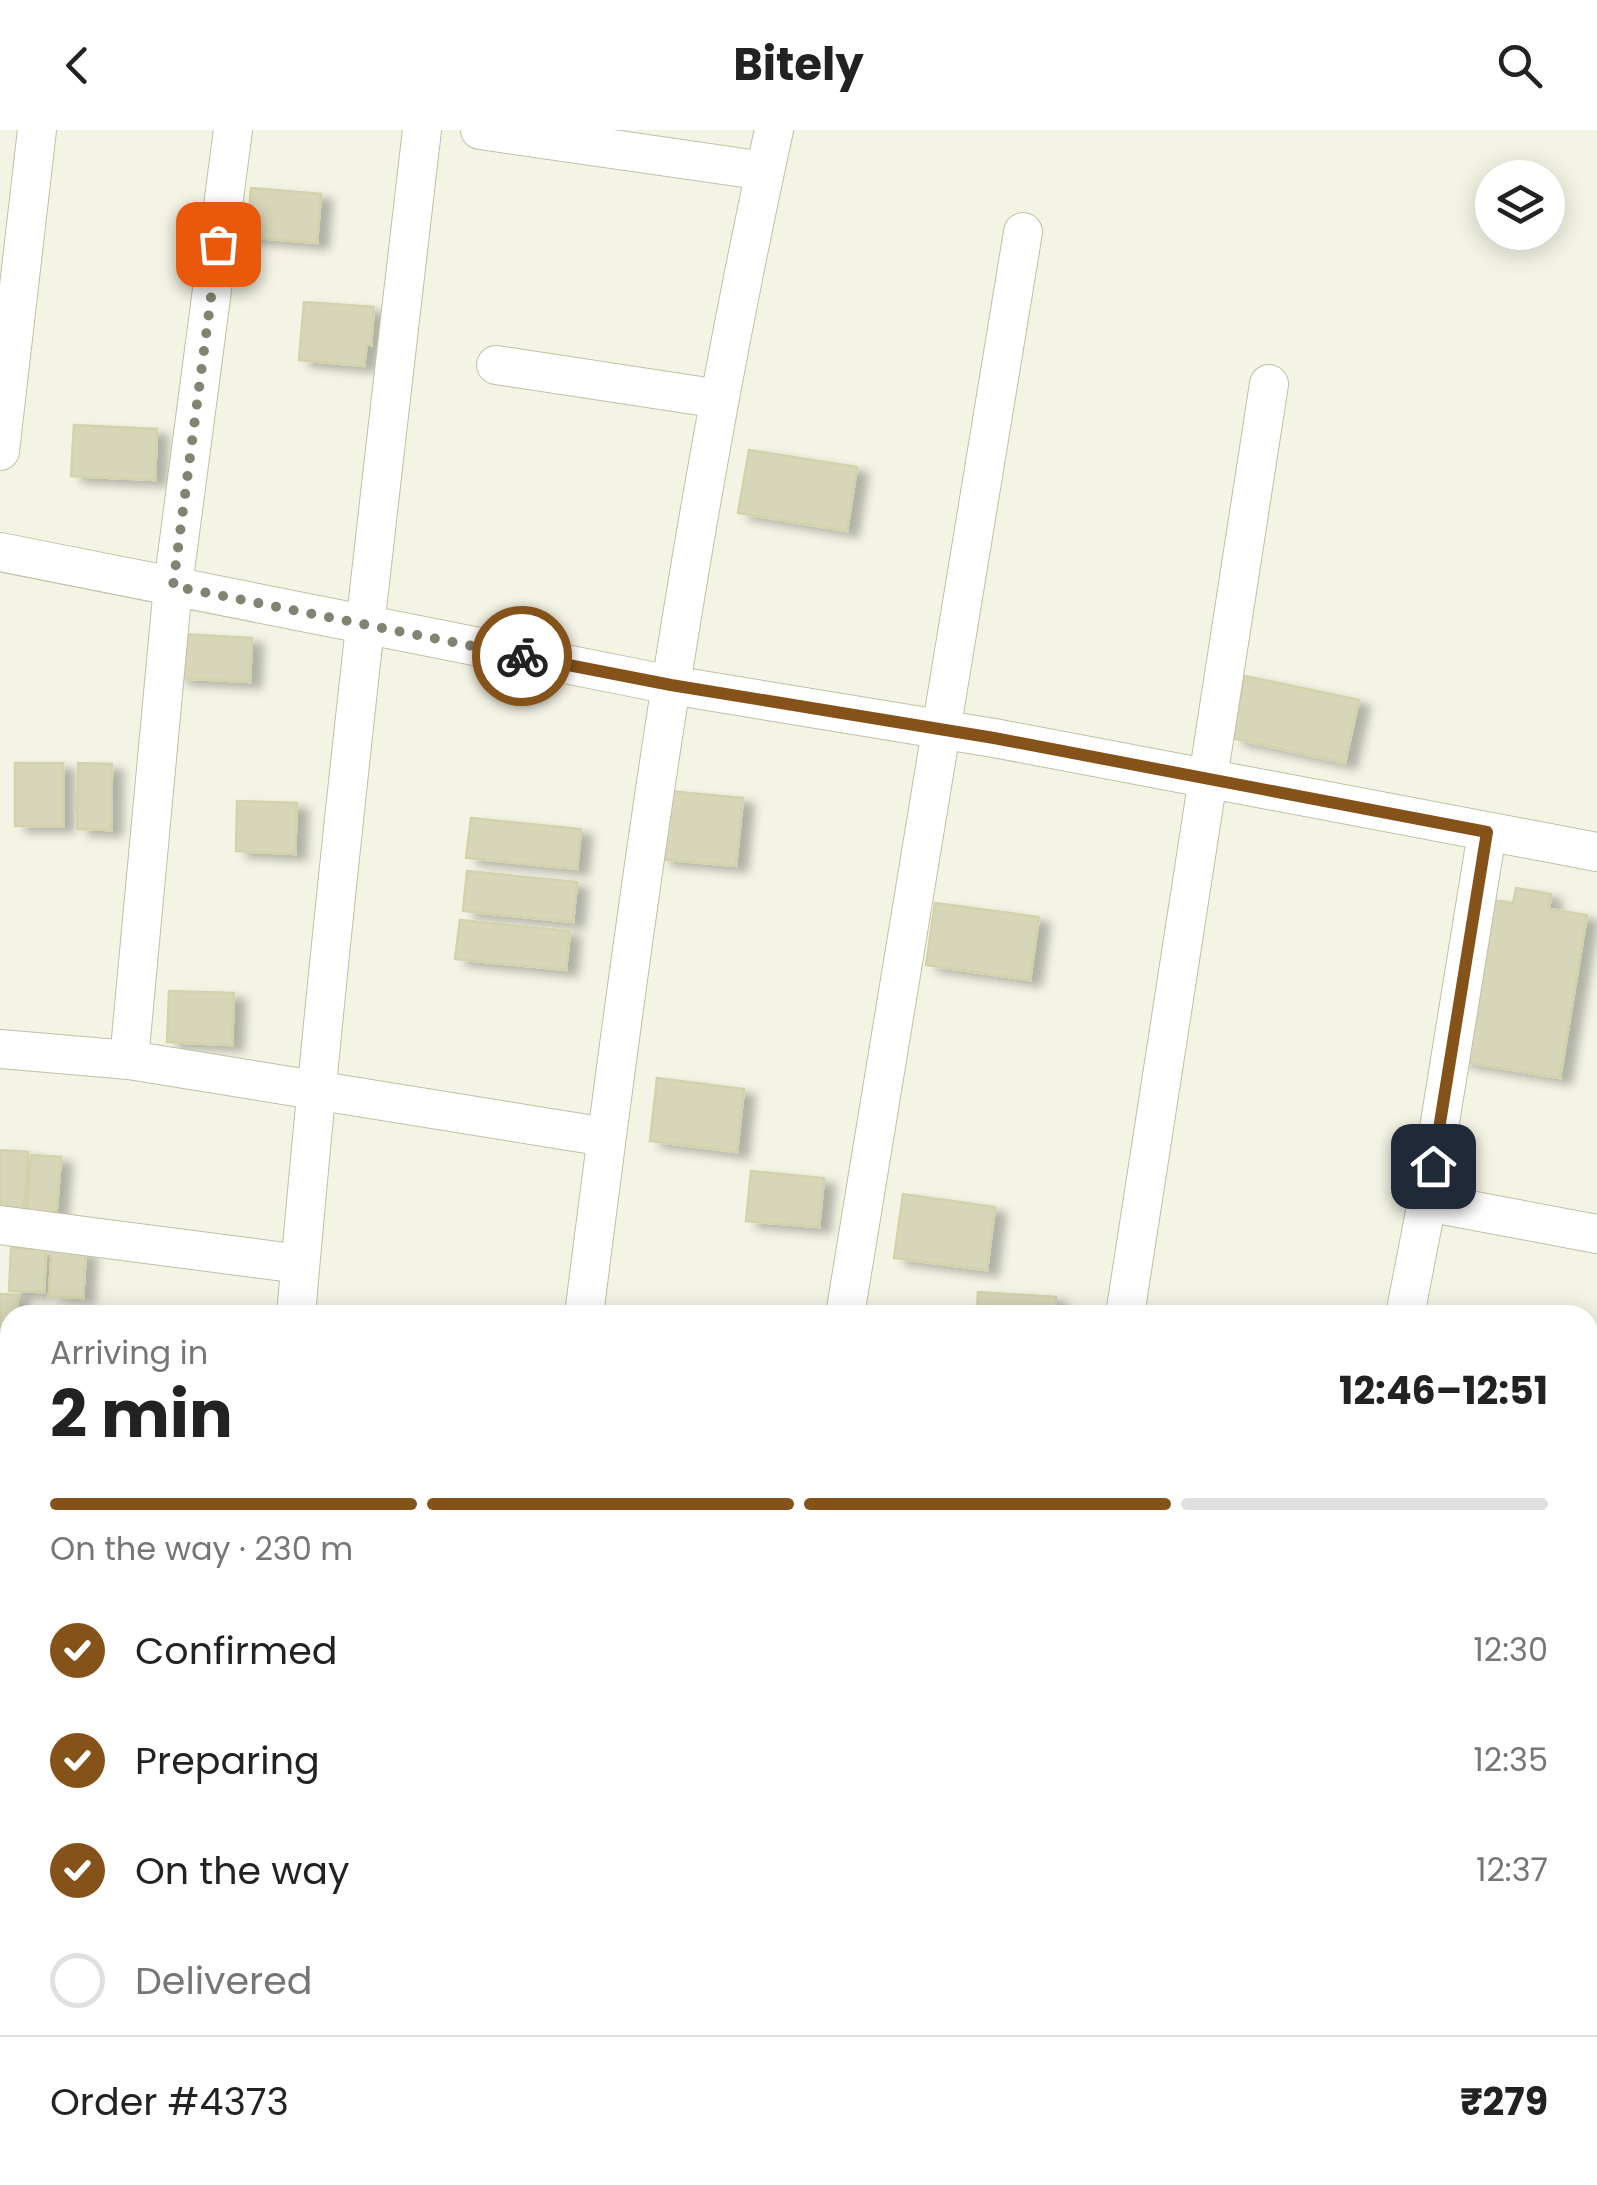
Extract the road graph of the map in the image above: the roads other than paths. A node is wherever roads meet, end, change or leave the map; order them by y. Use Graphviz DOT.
graph roads {
  1 [pos="37,130"];
  2 [pos="233,130"];
  3 [pos="422,130"];
  4 [pos="480,130"];
  5 [pos="774,130"];
  6 [pos="765,171"];
  7 [pos="1023,232"];
  8 [pos="496,365"];
  9 [pos="1269,384"];
  10 [pos="720,399"];
  11 [pos="0,451"];
  12 [pos="0,552"];
  13 [pos="173,586"];
  14 [pos="364,624"];
  15 [pos="671,685"];
  16 [pos="941,729"];
  17 [pos="1208,779"];
  18 [pos="1487,832"];
  19 [pos="1597,852"];
  20 [pos="0,1049"];
  21 [pos="128,1060"];
  22 [pos="315,1090"];
  23 [pos="606,1137"];
  24 [pos="1427,1202"];
  25 [pos="0,1225"];
  26 [pos="1597,1234"];
  27 [pos="300,1264"];
  28 [pos="297,1305"];
  29 [pos="585,1305"];
  30 [pos="847,1305"];
  31 [pos="1127,1305"];
  32 [pos="1407,1305"];
  1 -- 11 [label="street"];
  2 -- 13 [label="street"];
  3 -- 14 [label="street"];
  4 -- 6 [label="street"];
  5 -- 6 [label="street"];
  6 -- 10 [label="street"];
  7 -- 16 [label="street"];
  8 -- 10 [label="street"];
  9 -- 17 [label="street"];
  10 -- 15 [label="street"];
  12 -- 13 [label="street"];
  13 -- 14 [label="street"];
  13 -- 21 [label="street"];
  14 -- 15 [label="street"];
  14 -- 22 [label="street"];
  15 -- 16 [label="street"];
  15 -- 23 [label="street"];
  16 -- 17 [label="street"];
  16 -- 30 [label="street"];
  17 -- 18 [label="street"];
  17 -- 31 [label="street"];
  18 -- 19 [label="street"];
  18 -- 24 [label="street"];
  20 -- 21 [label="street"];
  21 -- 22 [label="street"];
  22 -- 23 [label="street"];
  22 -- 27 [label="street"];
  23 -- 29 [label="street"];
  24 -- 26 [label="street"];
  24 -- 32 [label="street"];
  25 -- 27 [label="street"];
  27 -- 28 [label="street"];
}
